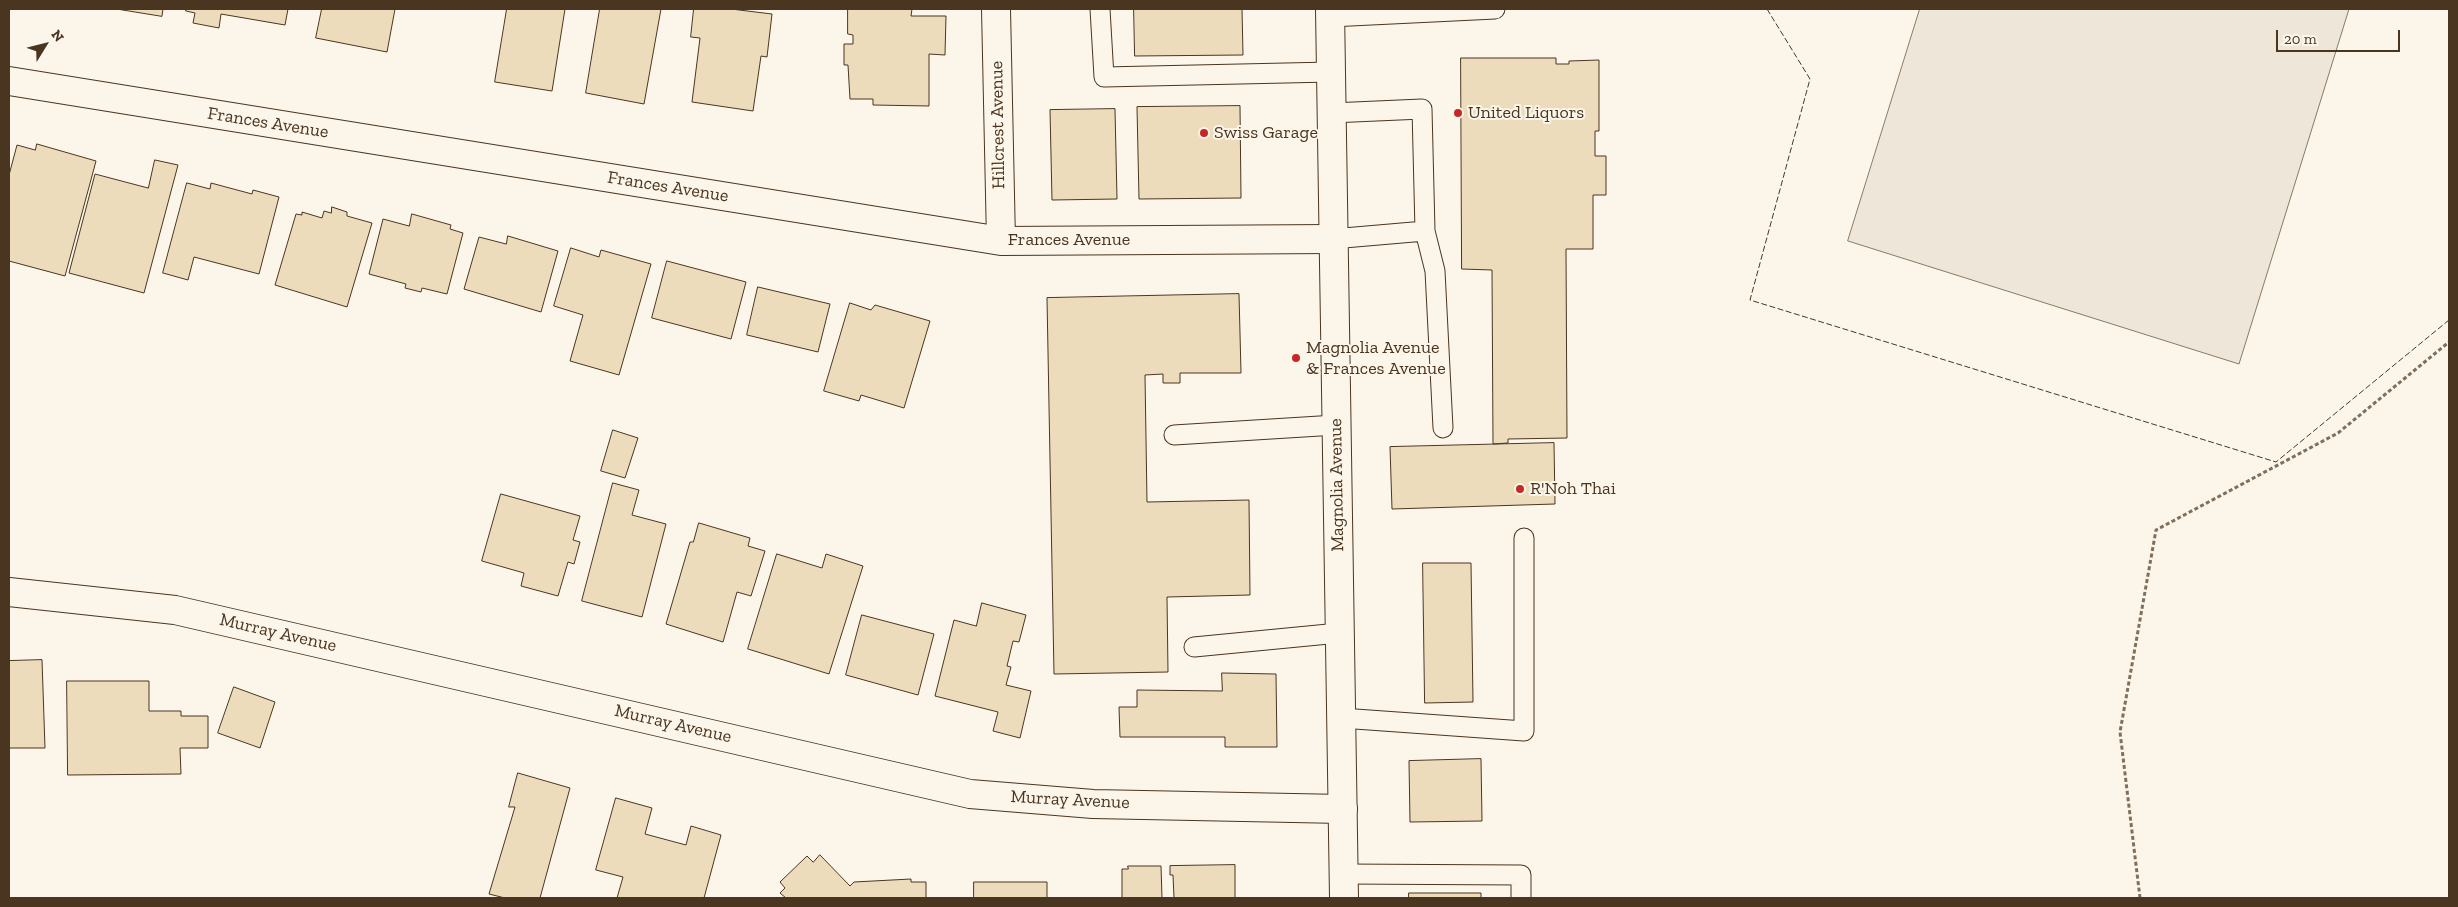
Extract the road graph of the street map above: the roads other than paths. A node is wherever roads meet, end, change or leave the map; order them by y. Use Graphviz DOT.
graph roads {
  1 [pos="996,9"];
  2 [pos="1100,9"];
  3 [pos="1495,9"];
  4 [pos="1330,13"];
  5 [pos="1331,72"];
  6 [pos="9,81"];
  7 [pos="1332,113"];
  8 [pos="1425,232"];
  9 [pos="1332,239"];
  10 [pos="1001,241"];
  11 [pos="1336,425"];
  12 [pos="1443,428"];
  13 [pos="1174,435"];
  14 [pos="1524,538"];
  15 [pos="9,592"];
  16 [pos="1339,633"];
  17 [pos="1194,647"];
  18 [pos="1341,718"];
  19 [pos="1342,809"];
  20 [pos="1343,886"];
  21 [pos="1521,898"];
  1 -- 10 [label="street, Hillcrest Avenue"];
  2 -- 5 [label="lane"];
  3 -- 4 [label="lane"];
  4 -- 5 [label="street, Magnolia Avenue"];
  5 -- 7 [label="street, Magnolia Avenue"];
  6 -- 10 [label="street, Frances Avenue"];
  7 -- 8 [label="lane"];
  7 -- 9 [label="street, Magnolia Avenue"];
  8 -- 9 [label="lane"];
  8 -- 12 [label="lane"];
  9 -- 10 [label="street, Frances Avenue"];
  9 -- 11 [label="street, Magnolia Avenue"];
  11 -- 13 [label="lane"];
  11 -- 16 [label="street, Magnolia Avenue"];
  14 -- 18 [label="lane"];
  15 -- 19 [label="street, Murray Avenue"];
  16 -- 17 [label="lane"];
  16 -- 18 [label="street, Magnolia Avenue"];
  18 -- 19 [label="street, Magnolia Avenue"];
  19 -- 20 [label="street, Magnolia Avenue"];
  20 -- 21 [label="lane"];
}
